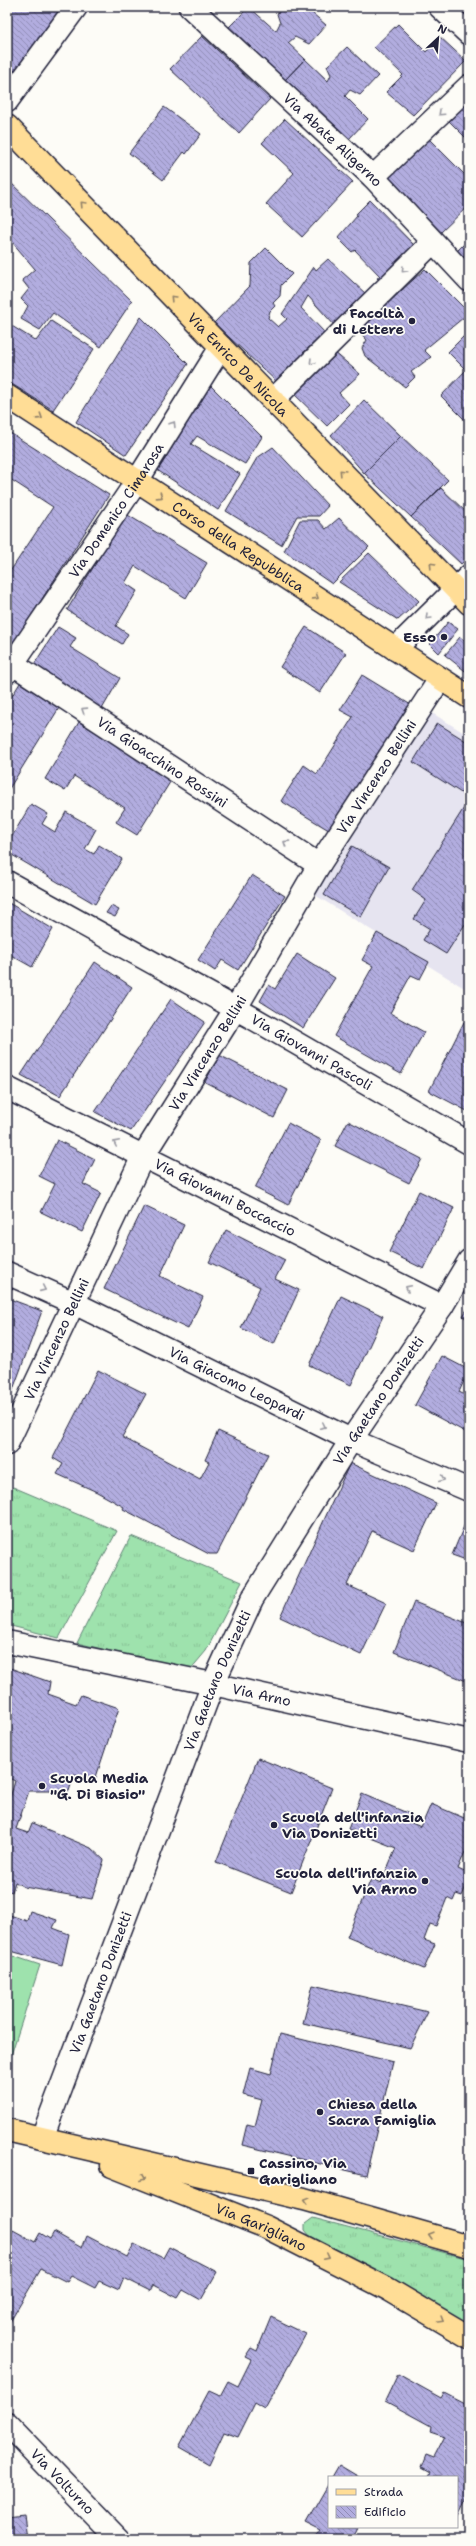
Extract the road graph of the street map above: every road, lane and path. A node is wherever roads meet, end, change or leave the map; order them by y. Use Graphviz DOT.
graph roads {
  1 [pos="76,7"];
  2 [pos="190,7"];
  3 [pos="442,8"];
  4 [pos="469,34"];
  5 [pos="469,86"];
  6 [pos="7,101"];
  7 [pos="7,126"];
  8 [pos="373,177"];
  9 [pos="432,243"];
  10 [pos="469,280"];
  11 [pos="221,347"];
  12 [pos="7,396"];
  13 [pos="273,400"];
  14 [pos="137,481"];
  15 [pos="465,590"];
  16 [pos="395,649"];
  17 [pos="9,665"];
  18 [pos="440,679"];
  19 [pos="469,697"];
  20 [pos="319,865"];
  21 [pos="7,882"];
  22 [pos="236,1008"];
  23 [pos="7,1088"];
  24 [pos="469,1143"];
  25 [pos="143,1156"];
  26 [pos="469,1261"];
  27 [pos="7,1274"];
  28 [pos="74,1303"];
  29 [pos="442,1306"];
  30 [pos="351,1440"];
  31 [pos="7,1444"];
  32 [pos="469,1490"];
  33 [pos="7,1642"];
  34 [pos="213,1684"];
  35 [pos="469,1741"];
  36 [pos="7,2130"];
  37 [pos="42,2138"];
  38 [pos="469,2246"];
  39 [pos="469,2337"];
  40 [pos="7,2424"];
  41 [pos="118,2539"];
  1 -- 6 [label="street"];
  2 -- 8 [label="street, Via Abate Aligerno"];
  3 -- 4 [label="street"];
  5 -- 8 [label="street, one-way"];
  11 -- 7 [label="main road, Via Enrico De Nicola, one-way"];
  8 -- 9 [label="street, Via Abate Aligerno"];
  9 -- 10 [label="street, Via Abate Aligerno"];
  9 -- 13 [label="street, one-way"];
  11 -- 13 [label="main road, Via Enrico De Nicola"];
  14 -- 11 [label="street, Via Domenico Cimarosa, one-way"];
  12 -- 14 [label="main road, Corso della Repubblica, one-way"];
  15 -- 13 [label="main road, Via Enrico De Nicola, one-way"];
  14 -- 16 [label="main road, Corso della Repubblica, one-way"];
  14 -- 17 [label="street, Via Domenico Cimarosa"];
  15 -- 16 [label="street, one-way"];
  16 -- 18 [label="main road, Corso della Repubblica"];
  20 -- 17 [label="street, Via Gioacchino Rossini, one-way"];
  18 -- 19 [label="main road, Corso della Repubblica"];
  18 -- 20 [label="street, Via Vincenzo Bellini"];
  20 -- 22 [label="street, Via Vincenzo Bellini"];
  21 -- 22 [label="street, Via Giovanni Pascoli"];
  22 -- 24 [label="street, Via Giovanni Pascoli"];
  22 -- 25 [label="street, Via Vincenzo Bellini"];
  25 -- 23 [label="street, Via Giovanni Boccaccio, one-way"];
  25 -- 28 [label="street, Via Vincenzo Bellini"];
  29 -- 25 [label="street, Via Giovanni Boccaccio, one-way"];
  26 -- 29 [label="street, Via Gaetano Donizetti"];
  27 -- 28 [label="street, Via Giacomo Leopardi, one-way"];
  28 -- 30 [label="street, Via Giacomo Leopardi, one-way"];
  28 -- 31 [label="street, Via Vincenzo Bellini"];
  29 -- 30 [label="street, Via Gaetano Donizetti"];
  30 -- 32 [label="street, Via Giacomo Leopardi, one-way"];
  30 -- 34 [label="street, Via Gaetano Donizetti"];
  33 -- 34 [label="street, Via Arno"];
  34 -- 35 [label="street, Via Arno"];
  34 -- 37 [label="street, Via Gaetano Donizetti"];
  36 -- 37 [label="main road, Via Garigliano"];
  38 -- 37 [label="main road, Via Garigliano, one-way"];
  37 -- 39 [label="main road, Via Garigliano, one-way"];
  40 -- 41 [label="street, Via Volturno"];
}
